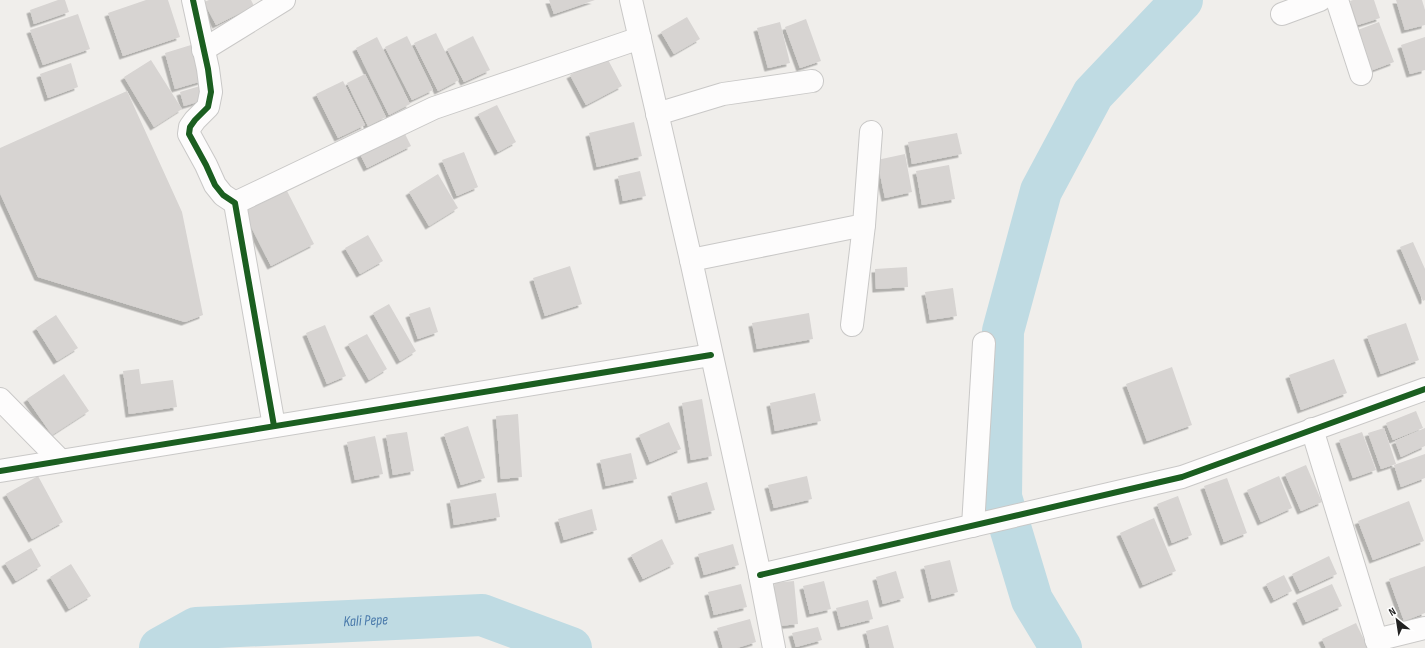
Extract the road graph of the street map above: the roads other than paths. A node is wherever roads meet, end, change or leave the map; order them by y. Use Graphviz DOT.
graph roads {
  1 [pos="193,0"];
  2 [pos="284,0"];
  3 [pos="631,0"];
  4 [pos="1320,0"];
  5 [pos="1337,0"];
  6 [pos="1282,14"];
  7 [pos="640,38"];
  8 [pos="203,50"];
  9 [pos="1361,74"];
  10 [pos="812,81"];
  11 [pos="657,114"];
  12 [pos="871,132"];
  13 [pos="235,203"];
  14 [pos="864,225"];
  15 [pos="691,260"];
  16 [pos="852,325"];
  17 [pos="984,342"];
  18 [pos="711,355"];
  19 [pos="1425,389"];
  20 [pos="0,399"];
  21 [pos="274,426"];
  22 [pos="1312,429"];
  23 [pos="61,461"];
  24 [pos="0,471"];
  25 [pos="977,525"];
  26 [pos="760,575"];
  27 [pos="1425,628"];
  28 [pos="1377,644"];
  29 [pos="774,648"];
  1 -- 8 [label="street"];
  2 -- 8 [label="street"];
  3 -- 7 [label="street"];
  4 -- 6 [label="street"];
  5 -- 9 [label="street"];
  7 -- 11 [label="street"];
  7 -- 13 [label="street"];
  8 -- 13 [label="street"];
  10 -- 11 [label="street"];
  11 -- 15 [label="street"];
  12 -- 14 [label="street"];
  13 -- 21 [label="street"];
  14 -- 15 [label="street"];
  14 -- 16 [label="street"];
  15 -- 18 [label="street"];
  17 -- 25 [label="street"];
  18 -- 21 [label="street"];
  18 -- 26 [label="street"];
  19 -- 22 [label="street"];
  20 -- 23 [label="street"];
  21 -- 23 [label="street"];
  22 -- 25 [label="street"];
  22 -- 28 [label="street"];
  23 -- 24 [label="street"];
  25 -- 26 [label="street"];
  26 -- 29 [label="street"];
  27 -- 28 [label="street"];
}
